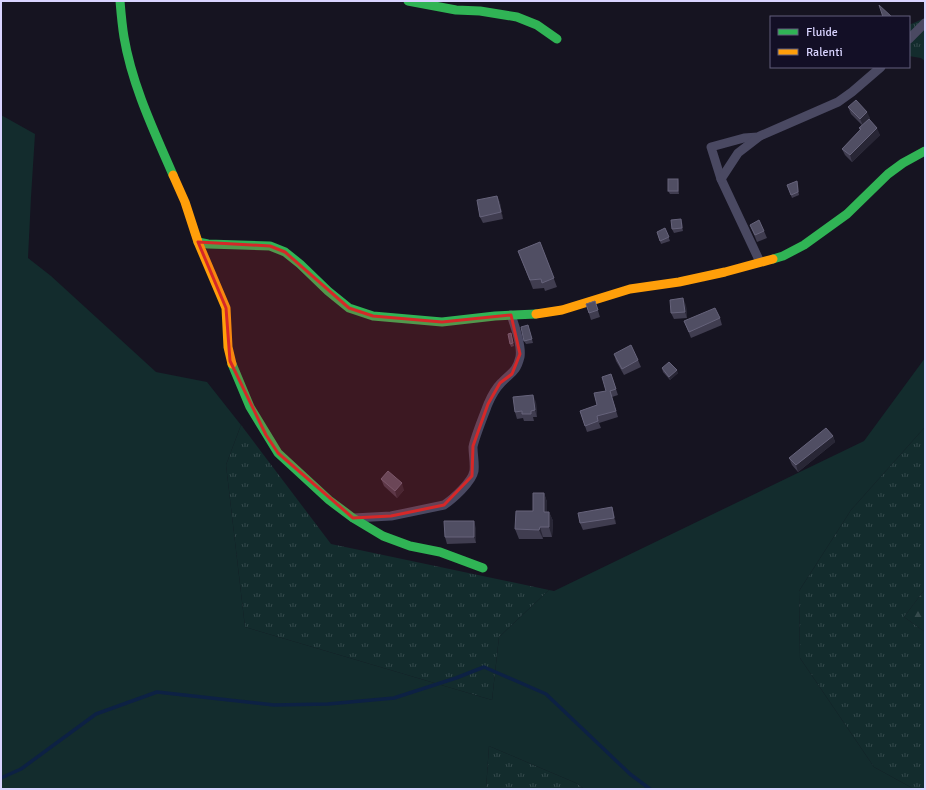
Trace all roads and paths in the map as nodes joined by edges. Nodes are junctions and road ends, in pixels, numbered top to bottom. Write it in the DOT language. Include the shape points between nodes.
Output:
graph roads {
  1 [pos="120,1"];
  2 [pos="408,1"];
  3 [pos="925,23"];
  4 [pos="910,38"];
  5 [pos="557,39"];
  6 [pos="880,68"];
  7 [pos="760,136"];
  8 [pos="925,151"];
  9 [pos="721,179"];
  10 [pos="198,242"];
  11 [pos="760,262"];
  12 [pos="511,315"];
  13 [pos="353,518"];
  14 [pos="483,568"];
  1 -- 10 [label="street" via="124,38 134,78 185,202"];
  2 -- 5 [label="street" via="516,17 537,25"];
  3 -- 4 [label="street"];
  6 -- 7 [label="street" via="838,102"];
  7 -- 9 [label="street" via="738,153"];
  7 -- 9 [label="street" via="711,147"];
  8 -- 11 [label="street" via="902,163 847,214 804,245 782,256"];
  9 -- 11 [label="street"];
  10 -- 12 [label="street" via="270,246 285,252 349,308 373,316 442,322"];
  10 -- 13 [label="street" via="226,308 230,361 250,407 278,454"];
  11 -- 12 [label="street" via="679,282 630,289 562,310"];
  12 -- 13 [label="street" via="520,354 518,366 500,384 488,404 473,446 474,470 468,482 444,505 391,516"];
  13 -- 14 [label="street" via="383,536 410,546 440,552"];
}
